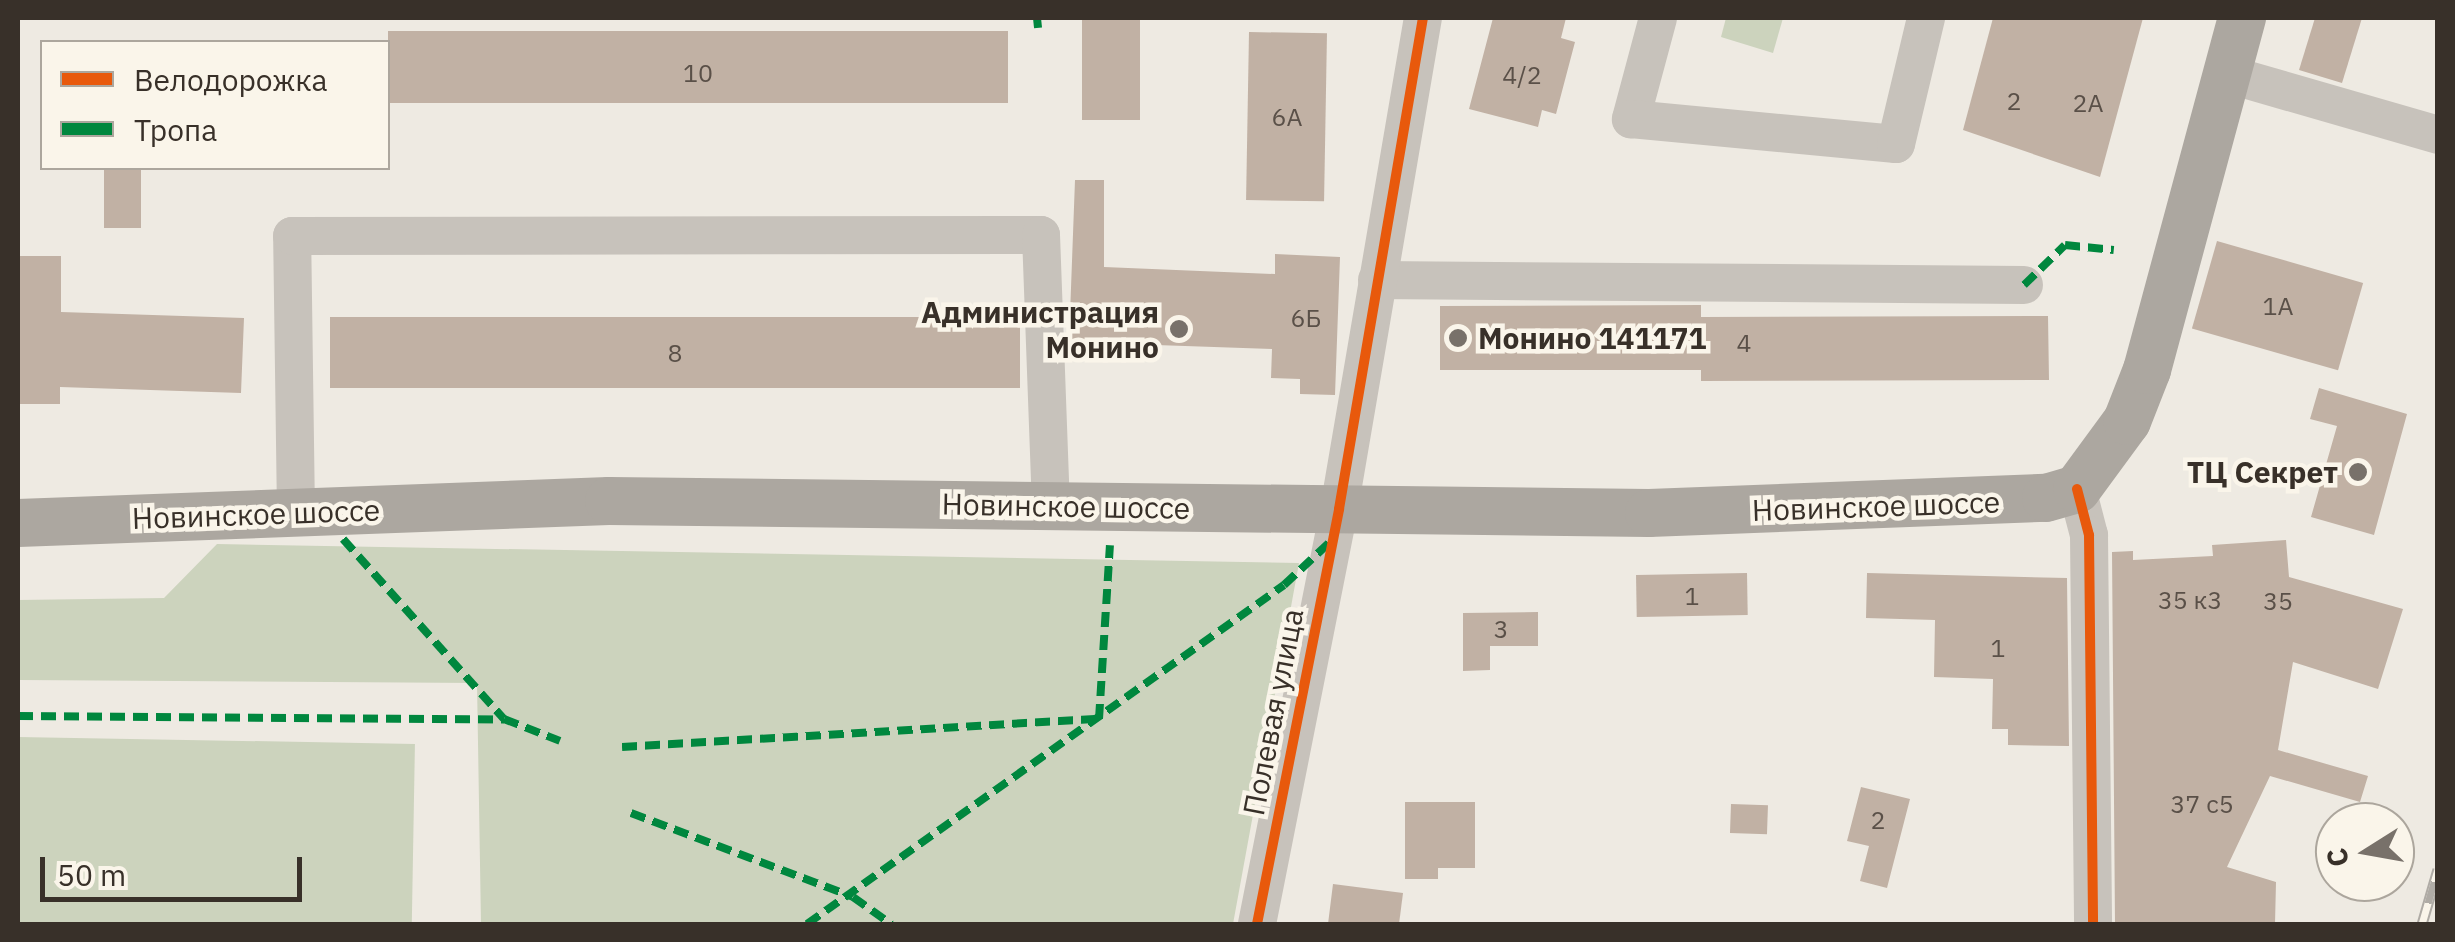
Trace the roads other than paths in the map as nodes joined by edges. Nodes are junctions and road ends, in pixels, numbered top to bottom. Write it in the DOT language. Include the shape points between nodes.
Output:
graph roads {
  1 [pos="1423,18"];
  2 [pos="1658,18"];
  3 [pos="1926,18"];
  4 [pos="2242,18"];
  5 [pos="2226,74"];
  6 [pos="2438,135"];
  7 [pos="1377,280"];
  8 [pos="2024,286"];
  9 [pos="2090,476"];
  10 [pos="1051,506"];
  11 [pos="1339,509"];
  12 [pos="296,513"];
  13 [pos="18,523"];
  14 [pos="1257,924"];
  15 [pos="2093,924"];
  1 -- 7 [label="street, Полевая улица"];
  2 -- 3 [label="street" via="1631,119 1896,144"];
  4 -- 5 [label="main road"];
  5 -- 6 [label="street"];
  5 -- 9 [label="main road" via="2148,370"];
  7 -- 8 [label="street"];
  7 -- 11 [label="street, Полевая улица"];
  9 -- 11 [label="main road, Новинское шоссе" via="1946,506 1650,513"];
  9 -- 15 [label="street"];
  10 -- 11 [label="main road, Новинское шоссе"];
  10 -- 12 [label="main road, Новинское шоссе" via="609,501"];
  10 -- 12 [label="street" via="1040,235 292,236"];
  11 -- 14 [label="street, Полевая улица"];
  12 -- 13 [label="main road, Новинское шоссе"];
}
